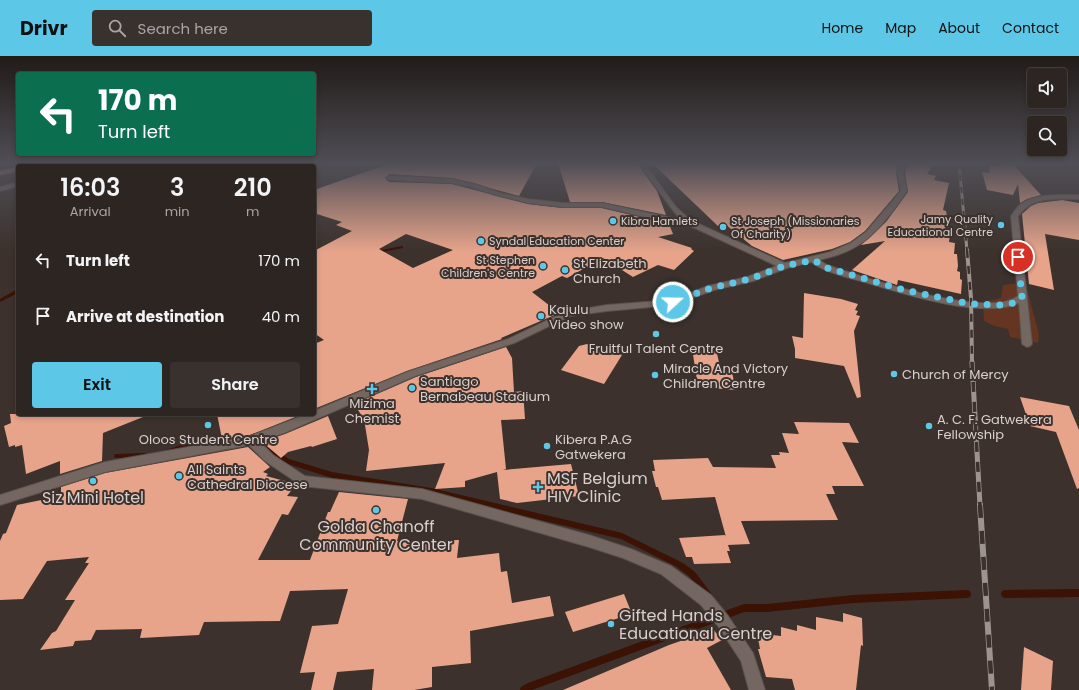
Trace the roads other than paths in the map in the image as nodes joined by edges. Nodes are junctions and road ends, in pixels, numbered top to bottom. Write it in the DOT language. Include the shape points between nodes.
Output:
graph roads {
  1 [pos="494,193"];
  2 [pos="663,193"];
  3 [pos="903,193"];
  4 [pos="1079,197"];
  5 [pos="687,222"];
  6 [pos="814,260"];
  7 [pos="784,266"];
  8 [pos="1022,297"];
  9 [pos="1027,344"];
  10 [pos="316,415"];
  11 [pos="314,416"];
  12 [pos="251,440"];
  13 [pos="0,500"];
  14 [pos="757,690"];
  1 -- 5 [label="street" via="528,201 563,205 602,205 676,222"];
  2 -- 5 [label="street"];
  3 -- 6 [label="street" via="878,225 854,246"];
  4 -- 8 [label="street" via="1041,199 1023,206 1014,216"];
  5 -- 7 [label="street"];
  6 -- 7 [label="street"];
  6 -- 8 [label="street" via="824,267 904,290 971,304 1000,305 1014,303"];
  7 -- 10 [label="street" via="673,302 568,314 511,341 411,374"];
  8 -- 9 [label="street"];
  11 -- 12 [label="street"];
  12 -- 13 [label="street" via="105,467"];
  12 -- 14 [label="street" via="269,458 302,481 422,494 589,541 666,570 706,600 724,621 748,658"];
}
